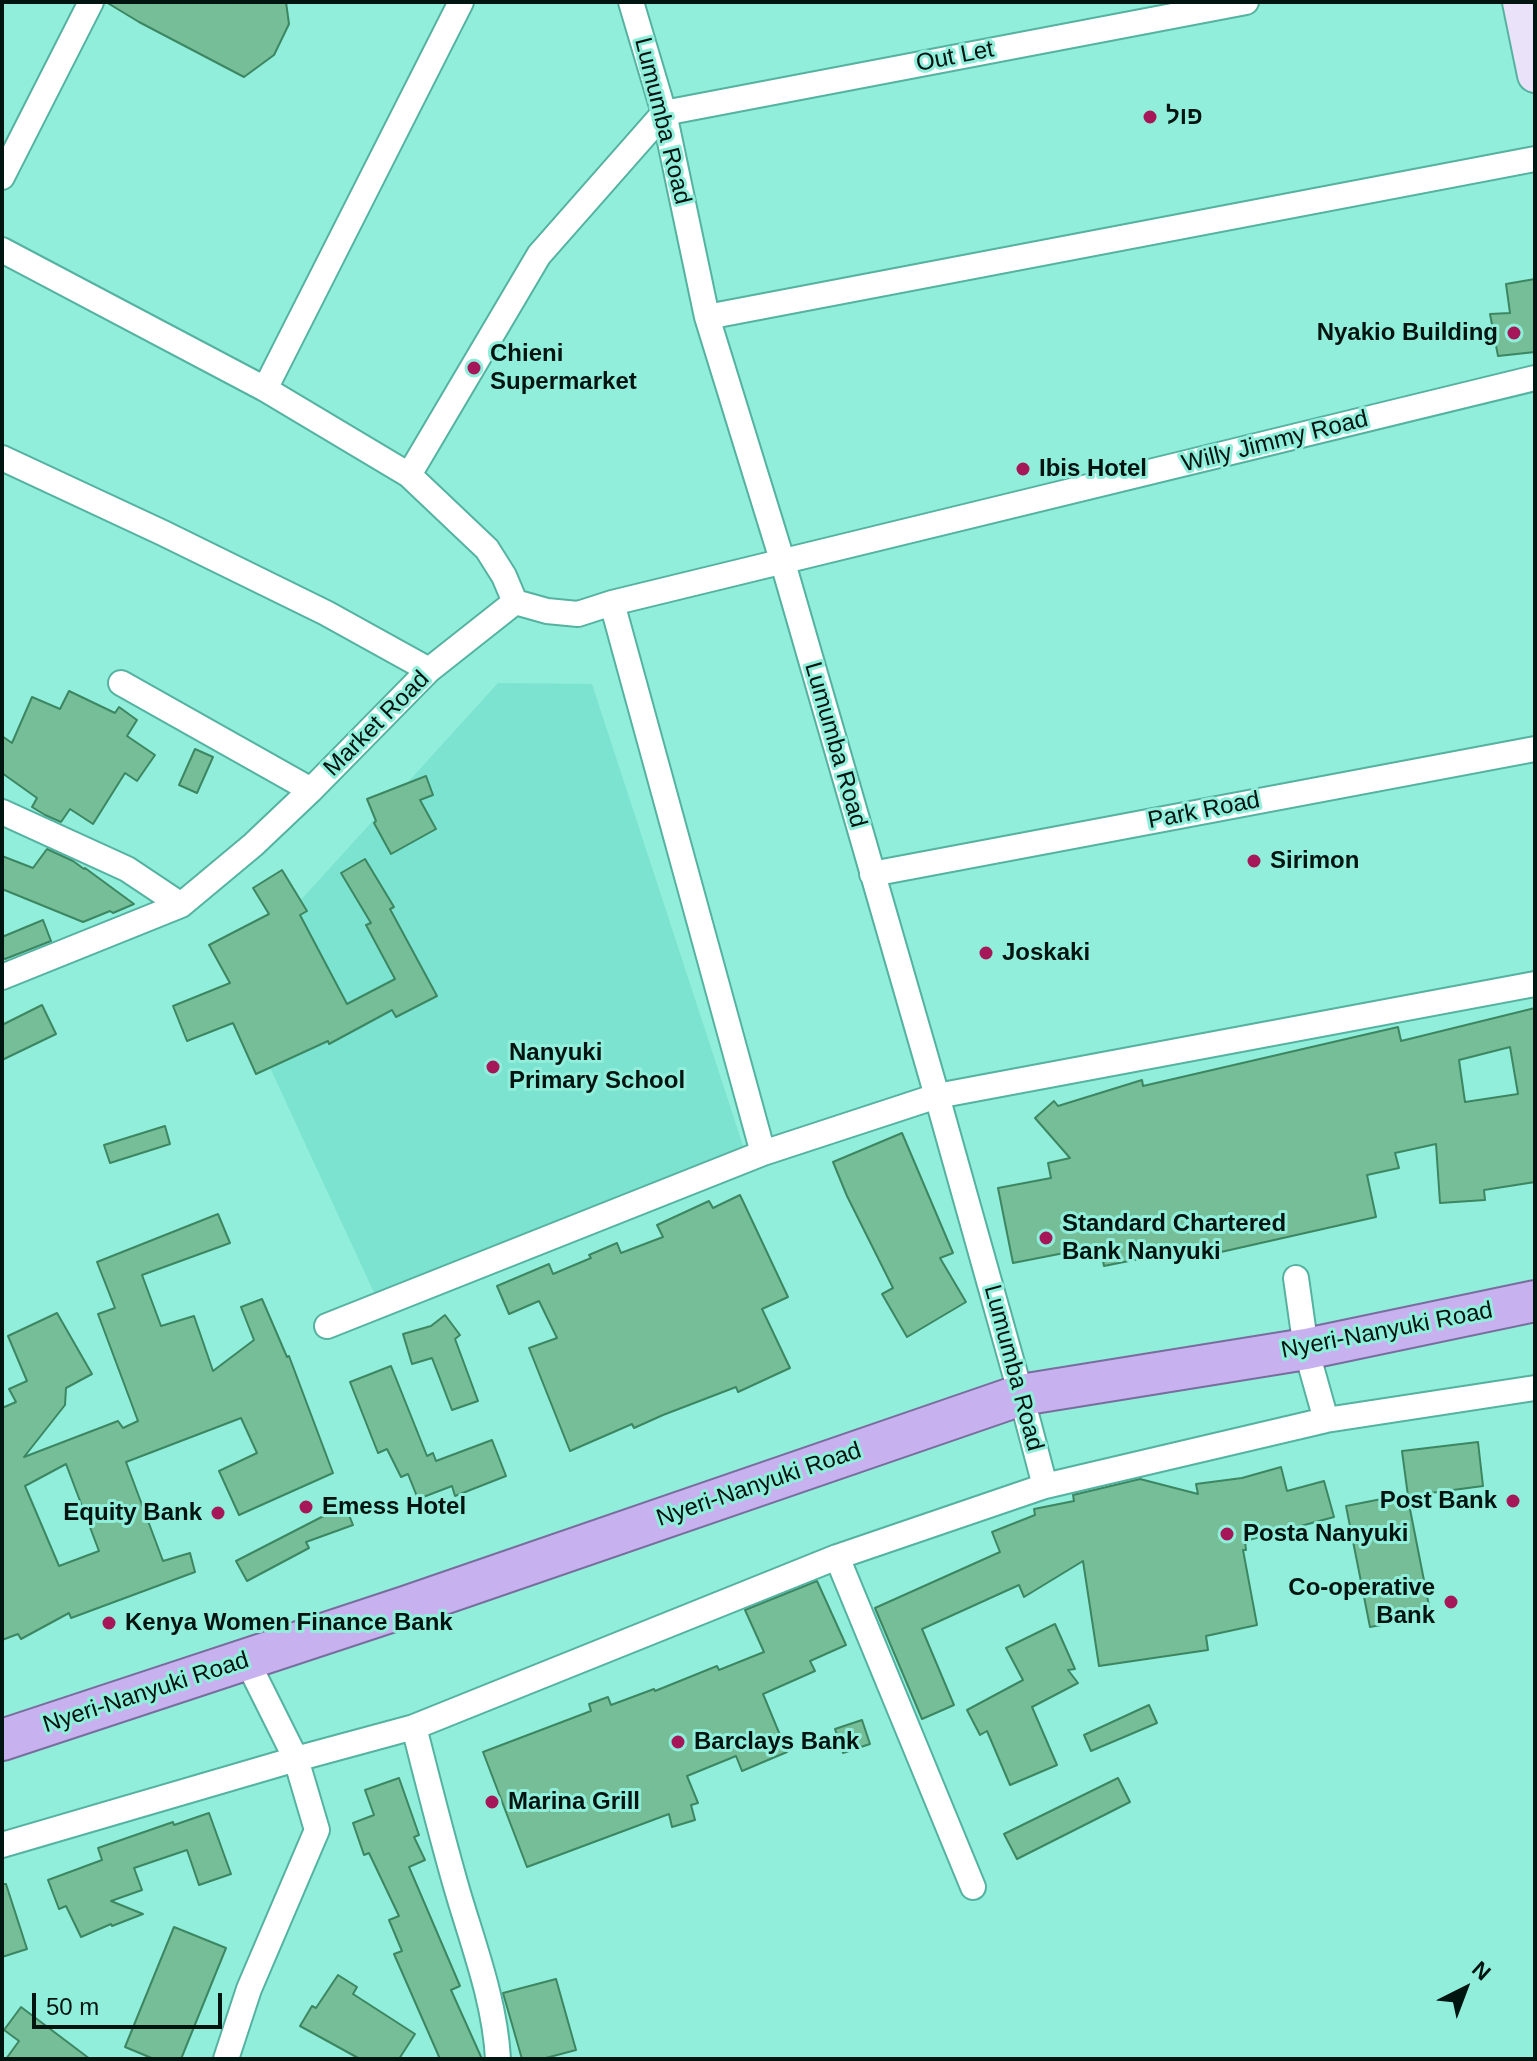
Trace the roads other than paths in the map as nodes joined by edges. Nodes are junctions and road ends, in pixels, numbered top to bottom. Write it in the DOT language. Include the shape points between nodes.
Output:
graph roads {
  1 [pos="91,2"];
  2 [pos="461,2"];
  3 [pos="631,2"];
  4 [pos="1246,2"];
  5 [pos="1520,2"];
  6 [pos="1535,75"];
  7 [pos="664,113"];
  8 [pos="1535,159"];
  9 [pos="2,177"];
  10 [pos="2,250"];
  11 [pos="707,317"];
  12 [pos="1535,378"];
  13 [pos="265,389"];
  14 [pos="2,458"];
  15 [pos="409,475"];
  16 [pos="783,563"];
  17 [pos="515,602"];
  18 [pos="612,603"];
  19 [pos="429,670"];
  20 [pos="121,683"];
  21 [pos="1535,749"];
  22 [pos="311,790"];
  23 [pos="2,812"];
  24 [pos="872,874"];
  25 [pos="181,905"];
  26 [pos="2,977"];
  27 [pos="1535,984"];
  28 [pos="937,1096"];
  29 [pos="763,1153"];
  30 [pos="1296,1278"];
  31 [pos="1535,1301"];
  32 [pos="327,1326"];
  33 [pos="1306,1349"];
  34 [pos="1535,1388"];
  35 [pos="1021,1395"];
  36 [pos="1326,1420"];
  37 [pos="1045,1486"];
  38 [pos="837,1557"];
  39 [pos="246,1659"];
  40 [pos="414,1727"];
  41 [pos="2,1740"];
  42 [pos="296,1759"];
  43 [pos="2,1845"];
  44 [pos="973,1887"];
  45 [pos="226,2059"];
  46 [pos="498,2059"];
  1 -- 9 [label="street"];
  2 -- 13 [label="street"];
  3 -- 7 [label="street, Lumumba Road"];
  4 -- 7 [label="street, Out Let"];
  5 -- 6 [label="main road"];
  7 -- 11 [label="street, Lumumba Road"];
  7 -- 15 [label="street" via="539,255"];
  8 -- 11 [label="street"];
  10 -- 13 [label="street"];
  11 -- 16 [label="street, Lumumba Road"];
  12 -- 16 [label="street, Willy Jimmy Road"];
  13 -- 15 [label="street"];
  14 -- 19 [label="street" via="326,613"];
  15 -- 17 [label="street" via="487,549"];
  16 -- 18 [label="street"];
  16 -- 24 [label="street, Lumumba Road"];
  17 -- 18 [label="street" via="578,614"];
  17 -- 19 [label="street, Market Road"];
  18 -- 29 [label="street"];
  19 -- 22 [label="street, Market Road"];
  20 -- 22 [label="street"];
  21 -- 24 [label="street, Park Road"];
  22 -- 25 [label="street, Market Road"];
  23 -- 25 [label="street" via="127,869"];
  24 -- 28 [label="street, Lumumba Road"];
  25 -- 26 [label="street, Market Road"];
  27 -- 28 [label="street"];
  28 -- 29 [label="street"];
  28 -- 35 [label="street, Lumumba Road"];
  29 -- 32 [label="street"];
  30 -- 33 [label="street"];
  31 -- 33 [label="highway, Nyeri-Nanyuki Road"];
  33 -- 35 [label="highway, Nyeri-Nanyuki Road"];
  33 -- 36 [label="street"];
  34 -- 36 [label="street"];
  35 -- 37 [label="street, Lumumba Road"];
  35 -- 39 [label="highway, Nyeri-Nanyuki Road"];
  36 -- 37 [label="street"];
  37 -- 38 [label="street"];
  38 -- 40 [label="street"];
  38 -- 44 [label="street"];
  39 -- 41 [label="highway, Nyeri-Nanyuki Road"];
  39 -- 42 [label="street"];
  40 -- 42 [label="street"];
  40 -- 46 [label="street" via="482,1967"];
  42 -- 43 [label="street"];
  42 -- 45 [label="street" via="317,1830 249,1989"];
}
